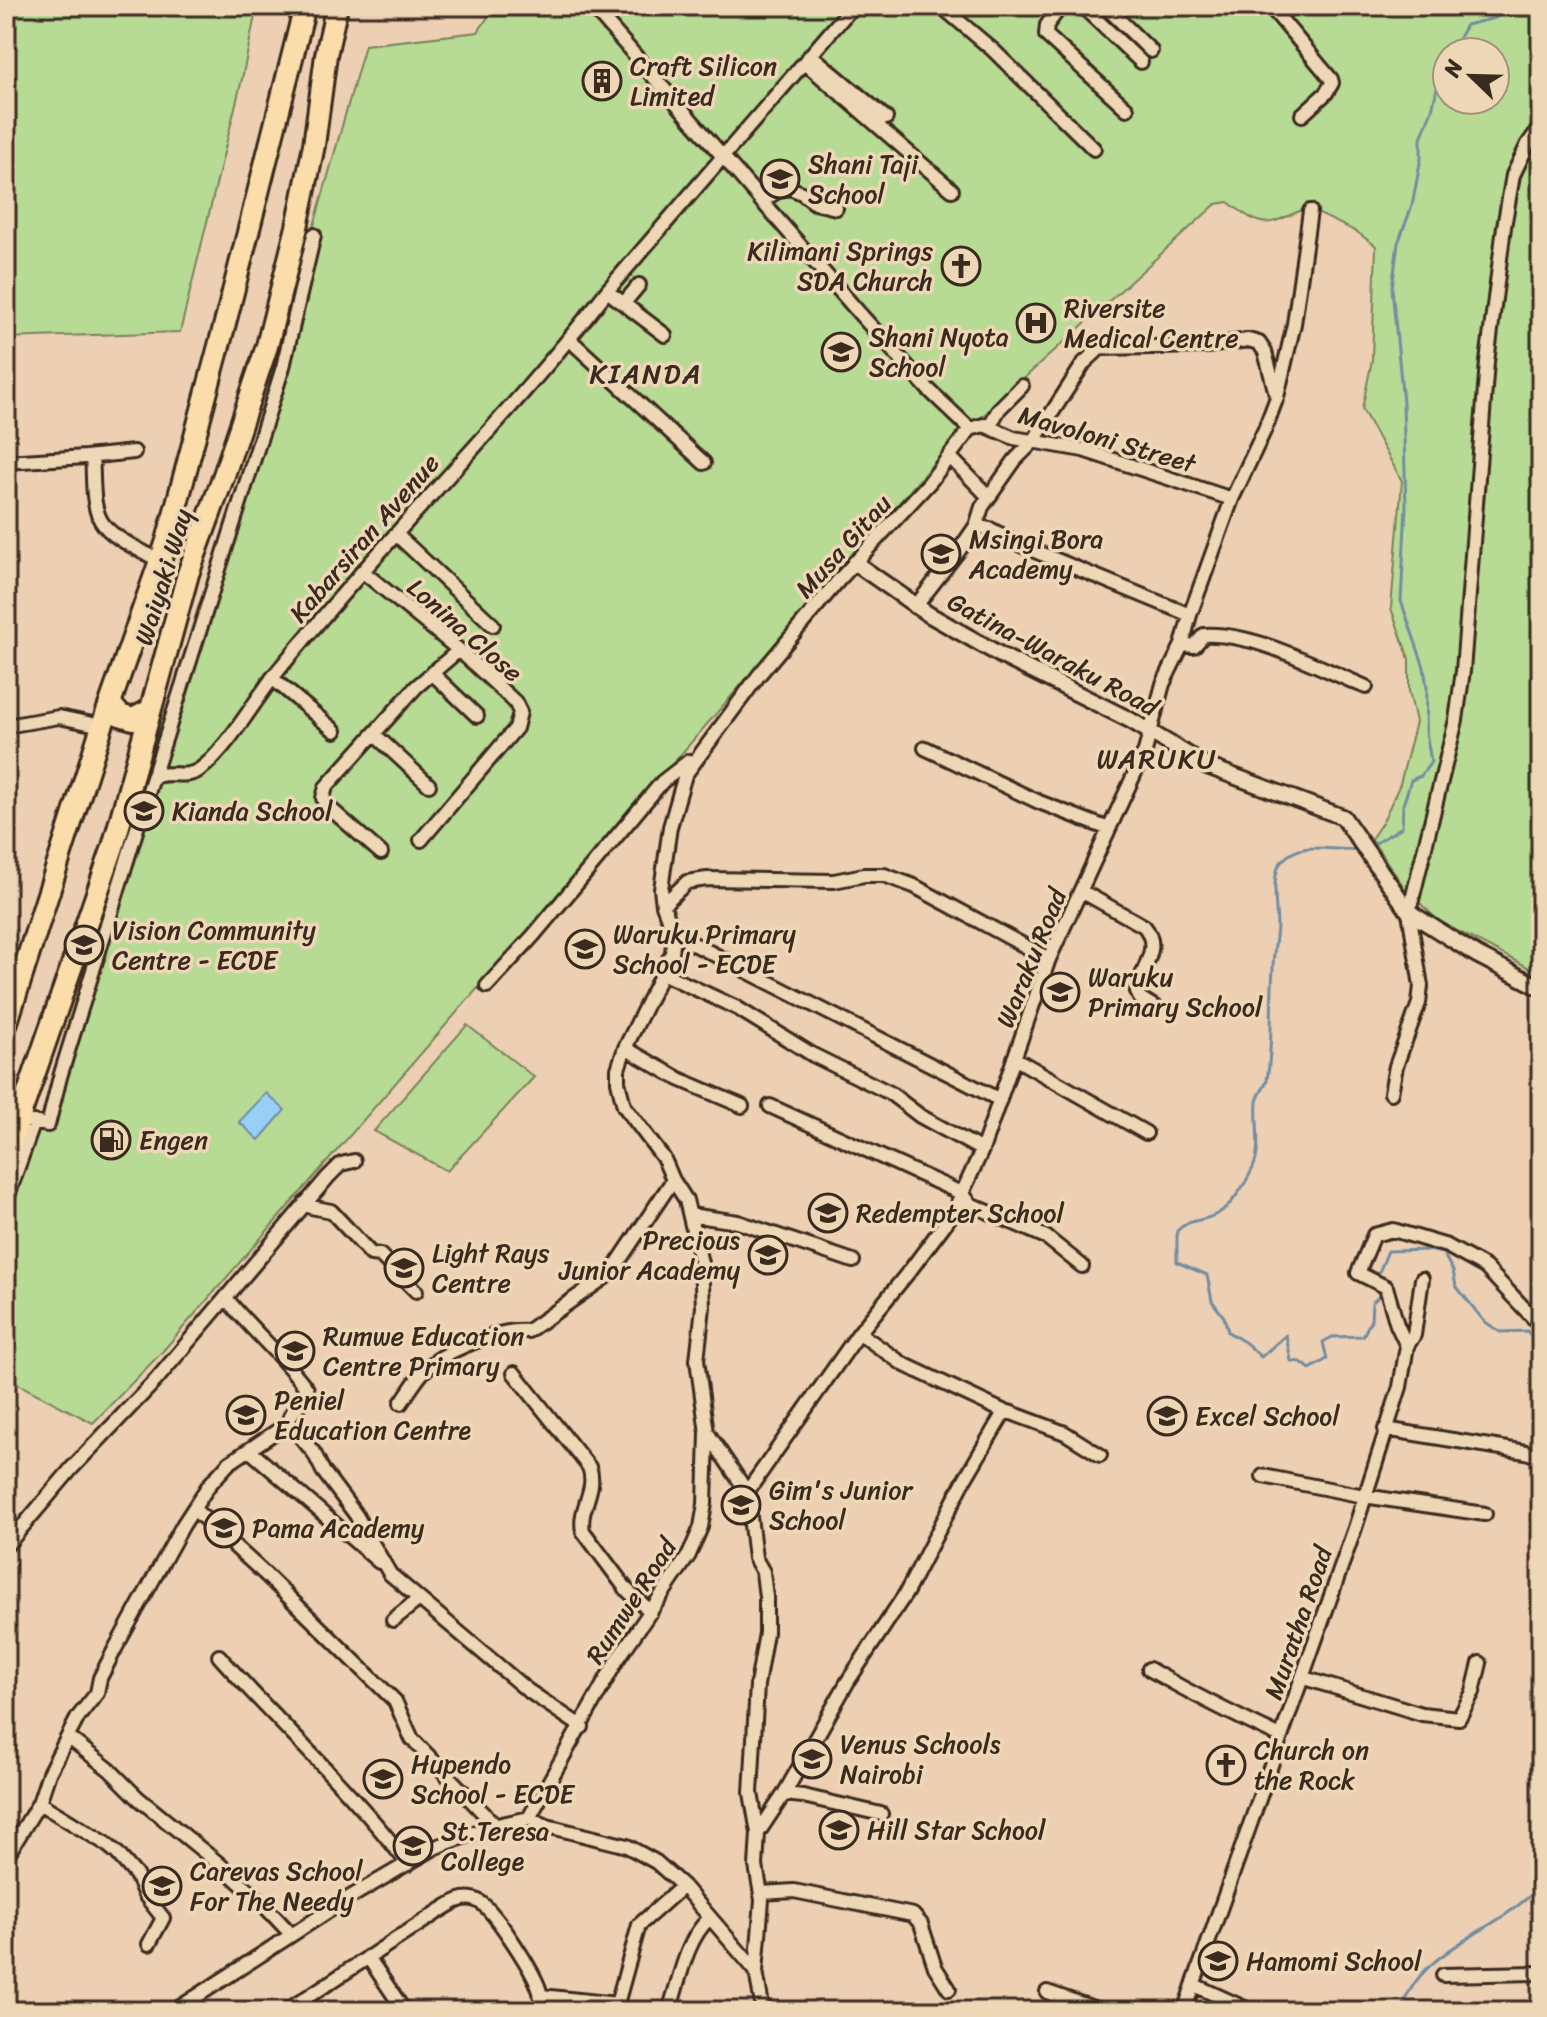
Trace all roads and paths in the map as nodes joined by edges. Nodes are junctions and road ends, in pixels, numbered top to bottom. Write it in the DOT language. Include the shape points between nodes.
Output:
graph roads {
  1 [pos="305,6"];
  2 [pos="337,6"];
  3 [pos="592,6"];
  4 [pos="853,6"];
  5 [pos="941,6"];
  6 [pos="1061,6"];
  7 [pos="1082,6"];
  8 [pos="1105,6"];
  9 [pos="1126,6"];
  10 [pos="1270,6"];
  11 [pos="1116,16"];
  12 [pos="1151,51"];
  13 [pos="809,60"];
  14 [pos="1141,62"];
  15 [pos="1127,109"];
  16 [pos="1302,115"];
  17 [pos="886,118"];
  18 [pos="1541,126"];
  19 [pos="1094,149"];
  20 [pos="722,157"];
  21 [pos="952,190"];
  22 [pos="761,201"];
  23 [pos="836,208"];
  24 [pos="1310,211"];
  25 [pos="314,235"];
  26 [pos="639,285"];
  27 [pos="607,291"];
  28 [pos="624,303"];
  29 [pos="665,335"];
  30 [pos="569,339"];
  31 [pos="1022,386"];
  32 [pos="1277,397"];
  33 [pos="989,427"];
  34 [pos="970,429"];
  35 [pos="1033,442"];
  36 [pos="134,452"];
  37 [pos="92,457"];
  38 [pos="950,457"];
  39 [pos="6,462"];
  40 [pos="704,463"];
  41 [pos="989,497"];
  42 [pos="1232,499"];
  43 [pos="976,526"];
  44 [pos="397,535"];
  45 [pos="161,557"];
  46 [pos="192,562"];
  47 [pos="855,563"];
  48 [pos="362,571"];
  49 [pos="915,607"];
  50 [pos="1190,615"];
  51 [pos="493,625"];
  52 [pos="1182,645"];
  53 [pos="459,650"];
  54 [pos="433,674"];
  55 [pos="272,678"];
  56 [pos="1366,687"];
  57 [pos="110,703"];
  58 [pos="150,710"];
  59 [pos="477,716"];
  60 [pos="6,726"];
  61 [pos="102,726"];
  62 [pos="335,731"];
  63 [pos="1149,733"];
  64 [pos="375,735"];
  65 [pos="925,748"];
  66 [pos="698,754"];
  67 [pos="143,775"];
  68 [pos="429,785"];
  69 [pos="1109,829"];
  70 [pos="421,840"];
  71 [pos="381,853"];
  72 [pos="1081,891"];
  73 [pos="663,905"];
  74 [pos="1409,912"];
  75 [pos="674,934"];
  76 [pos="1049,959"];
  77 [pos="662,973"];
  78 [pos="487,986"];
  79 [pos="1541,988"];
  80 [pos="1156,1008"];
  81 [pos="6,1025"];
  82 [pos="625,1048"];
  83 [pos="1014,1058"];
  84 [pos="1391,1093"];
  85 [pos="1000,1100"];
  86 [pos="742,1106"];
  87 [pos="770,1106"];
  88 [pos="27,1121"];
  89 [pos="1146,1133"];
  90 [pos="982,1150"];
  91 [pos="6,1156"];
  92 [pos="354,1161"];
  93 [pos="673,1180"];
  94 [pos="963,1194"];
  95 [pos="6,1201"];
  96 [pos="305,1203"];
  97 [pos="690,1215"];
  98 [pos="853,1261"];
  99 [pos="1082,1266"];
  100 [pos="1422,1279"];
  101 [pos="416,1291"];
  102 [pos="226,1298"];
  103 [pos="1541,1326"];
  104 [pos="859,1333"];
  105 [pos="1407,1346"];
  106 [pos="514,1373"];
  107 [pos="401,1403"];
  108 [pos="1005,1412"];
  109 [pos="289,1423"];
  110 [pos="1385,1429"];
  111 [pos="707,1433"];
  112 [pos="249,1450"];
  113 [pos="1100,1455"];
  114 [pos="1541,1457"];
  115 [pos="1263,1476"];
  116 [pos="747,1492"];
  117 [pos="1364,1496"];
  118 [pos="195,1510"];
  119 [pos="1485,1514"];
  120 [pos="6,1546"];
  121 [pos="385,1567"];
  122 [pos="419,1599"];
  123 [pos="651,1612"];
  124 [pos="393,1620"];
  125 [pos="219,1656"];
  126 [pos="1480,1663"];
  127 [pos="1149,1669"];
  128 [pos="1304,1678"];
  129 [pos="582,1727"];
  130 [pos="68,1737"];
  131 [pos="1281,1737"];
  132 [pos="784,1794"];
  133 [pos="39,1803"];
  134 [pos="881,1814"];
  135 [pos="529,1818"];
  136 [pos="496,1826"];
  137 [pos="6,1830"];
  138 [pos="23,1833"];
  139 [pos="758,1833"];
  140 [pos="6,1857"];
  141 [pos="408,1864"];
  142 [pos="683,1886"];
  143 [pos="761,1893"];
  144 [pos="709,1919"];
  145 [pos="291,1934"];
  146 [pos="149,1944"];
  147 [pos="368,1957"];
  148 [pos="756,1971"];
  149 [pos="1541,1973"];
  150 [pos="1443,1975"];
  151 [pos="1194,1985"];
  152 [pos="949,1989"];
  153 [pos="1047,1992"];
  154 [pos="541,1996"];
  155 [pos="401,2006"];
  156 [pos="181,2009"];
  157 [pos="765,2009"];
  158 [pos="286,2011"];
  159 [pos="539,2011"];
  160 [pos="669,2011"];
  161 [pos="1102,2011"];
  162 [pos="1184,2011"];
  163 [pos="1251,2011"];
  1 -- 45 [label="highway, Waiyaki Way"];
  2 -- 46 [label="highway, Waiyaki Way" via="314,145 271,331"];
  3 -- 20 [label="street"];
  4 -- 13 [label="street, Kabarsiran Avenue"];
  5 -- 19 [label="street"];
  6 -- 15 [label="street" via="1046,35"];
  7 -- 14 [label="street"];
  8 -- 11 [label="street"];
  9 -- 11 [label="street"];
  10 -- 16 [label="street" via="1331,79 1326,93"];
  11 -- 12 [label="street"];
  13 -- 17 [label="street"];
  13 -- 20 [label="street, Kabarsiran Avenue"];
  13 -- 21 [label="street"];
  18 -- 74 [label="street" via="1518,162 1510,191 1487,362 1463,671"];
  20 -- 22 [label="street"];
  20 -- 27 [label="street, Kabarsiran Avenue"];
  22 -- 23 [label="street" via="790,188"];
  22 -- 34 [label="street"];
  24 -- 32 [label="street, Waraku Road"];
  25 -- 67 [label="street" via="283,367"];
  26 -- 28 [label="street"];
  27 -- 28 [label="street"];
  27 -- 30 [label="street, Kabarsiran Avenue"];
  28 -- 29 [label="street"];
  30 -- 40 [label="street"];
  30 -- 44 [label="street, Kabarsiran Avenue"];
  31 -- 33 [label="street"];
  32 -- 35 [label="street" via="1259,343 1100,348 1084,363"];
  32 -- 42 [label="street, Waraku Road"];
  33 -- 34 [label="street, Mavoloni Street"];
  33 -- 35 [label="street, Mavoloni Street"];
  34 -- 38 [label="street, Musa Gitau"];
  35 -- 41 [label="street"];
  35 -- 42 [label="street, Mavoloni Street" via="1083,450"];
  36 -- 37 [label="street"];
  37 -- 39 [label="street"];
  37 -- 45 [label="street" via="100,520 124,540"];
  38 -- 41 [label="street"];
  38 -- 47 [label="street, Musa Gitau"];
  41 -- 43 [label="street"];
  42 -- 50 [label="street, Waraku Road"];
  43 -- 49 [label="street"];
  43 -- 50 [label="street"];
  44 -- 48 [label="street, Kabarsiran Avenue"];
  44 -- 51 [label="street"];
  45 -- 46 [label="highway" via="176,567"];
  45 -- 57 [label="highway, Waiyaki Way"];
  46 -- 58 [label="highway, Waiyaki Way"];
  47 -- 49 [label="street, Gatina-Waraku Road"];
  47 -- 66 [label="street, Musa Gitau"];
  48 -- 53 [label="street, Lonina Close"];
  48 -- 55 [label="street, Kabarsiran Avenue"];
  49 -- 63 [label="street, Gatina-Waraku Road"];
  50 -- 52 [label="street, Waraku Road"];
  52 -- 56 [label="street" via="1194,646 1204,635 1219,634 1257,643"];
  52 -- 63 [label="street, Waraku Road" via="1163,684"];
  53 -- 54 [label="street"];
  53 -- 70 [label="street, Lonina Close" via="515,702 519,721"];
  54 -- 59 [label="street"];
  54 -- 64 [label="street"];
  55 -- 62 [label="street"];
  55 -- 67 [label="street, Kabarsiran Avenue" via="202,768 185,775"];
  57 -- 58 [label="highway" via="120,715 133,719"];
  57 -- 61 [label="highway, Waiyaki Way"];
  58 -- 67 [label="highway, Waiyaki Way"];
  60 -- 61 [label="street" via="59,717"];
  61 -- 81 [label="highway, Waiyaki Way"];
  63 -- 69 [label="street, Waraku Road"];
  63 -- 74 [label="street, Gatina-Waraku Road" via="1207,766 1343,817"];
  64 -- 68 [label="street"];
  64 -- 71 [label="street" via="326,787 323,798"];
  65 -- 69 [label="street"];
  66 -- 73 [label="street, Musa Gitau" via="685,775 670,827"];
  66 -- 78 [label="street" via="662,782"];
  67 -- 88 [label="highway, Waiyaki Way" via="113,847"];
  69 -- 72 [label="street, Waraku Road"];
  72 -- 76 [label="street, Waraku Road"];
  72 -- 80 [label="street" via="1150,933 1152,949 1137,992"];
  73 -- 75 [label="street, Musa Gitau"];
  73 -- 76 [label="street" via="687,882 707,879 834,881 884,875"];
  74 -- 79 [label="street, Gatina-Waraku Road"];
  74 -- 84 [label="street" via="1421,986"];
  75 -- 77 [label="street"];
  75 -- 85 [label="street"];
  76 -- 83 [label="street, Waraku Road"];
  77 -- 82 [label="street"];
  77 -- 90 [label="street" via="737,1008"];
  82 -- 86 [label="street"];
  82 -- 93 [label="street" via="618,1069 624,1106 664,1159"];
  83 -- 85 [label="street, Waraku Road"];
  83 -- 89 [label="street"];
  85 -- 90 [label="street, Waraku Road"];
  87 -- 94 [label="street"];
  88 -- 91 [label="highway, Waiyaki Way"];
  88 -- 95 [label="street"];
  90 -- 94 [label="street, Waraku Road"];
  92 -- 96 [label="street" via="341,1164"];
  93 -- 97 [label="street, Rumwe Road"];
  93 -- 107 [label="street" via="611,1273 528,1331 493,1335 437,1361 424,1370"];
  94 -- 99 [label="street" via="970,1204 1046,1237"];
  94 -- 104 [label="street, Waraku Road"];
  96 -- 101 [label="street" via="331,1211"];
  96 -- 102 [label="street"];
  97 -- 98 [label="street" via="738,1222"];
  97 -- 111 [label="street, Rumwe Road" via="703,1288 697,1360"];
  100 -- 105 [label="street, Muratha Road" via="1414,1335"];
  102 -- 109 [label="street" via="307,1389"];
  102 -- 120 [label="street"];
  103 -- 105 [label="street" via="1485,1267 1447,1246 1393,1230 1374,1235 1358,1273 1386,1287"];
  104 -- 108 [label="street" via="903,1364"];
  104 -- 116 [label="street, Waraku Road"];
  105 -- 110 [label="street, Muratha Road"];
  106 -- 123 [label="street" via="589,1467 593,1483 581,1520 583,1531 627,1590"];
  108 -- 113 [label="street" via="1065,1433"];
  108 -- 132 [label="street" via="906,1593"];
  109 -- 112 [label="street"];
  109 -- 121 [label="street" via="356,1515"];
  110 -- 114 [label="street"];
  110 -- 117 [label="street, Muratha Road"];
  111 -- 116 [label="street"];
  111 -- 123 [label="street, Rumwe Road" via="701,1527"];
  112 -- 118 [label="street" via="209,1485"];
  112 -- 121 [label="street"];
  115 -- 117 [label="street"];
  116 -- 139 [label="street" via="766,1597 752,1745 751,1793"];
  117 -- 119 [label="street"];
  117 -- 128 [label="street, Muratha Road"];
  118 -- 130 [label="street"];
  118 -- 136 [label="street" via="395,1701 412,1739"];
  121 -- 122 [label="street"];
  122 -- 124 [label="street"];
  122 -- 129 [label="street" via="527,1690"];
  123 -- 129 [label="street, Rumwe Road" via="617,1660"];
  125 -- 141 [label="street" via="372,1817"];
  126 -- 128 [label="street" via="1459,1718 1422,1714"];
  127 -- 131 [label="street"];
  128 -- 131 [label="street, Muratha Road"];
  129 -- 135 [label="street, Rumwe Road"];
  130 -- 133 [label="street"];
  130 -- 145 [label="street" via="237,1880"];
  131 -- 151 [label="street, Muratha Road"];
  132 -- 134 [label="street"];
  132 -- 139 [label="street"];
  133 -- 138 [label="street"];
  133 -- 146 [label="street" via="105,1843 127,1863 163,1918"];
  135 -- 136 [label="street"];
  135 -- 142 [label="street" via="627,1846"];
  136 -- 141 [label="street" via="436,1847"];
  137 -- 138 [label="street"];
  138 -- 140 [label="street"];
  139 -- 143 [label="street"];
  141 -- 145 [label="street"];
  142 -- 144 [label="street"];
  142 -- 154 [label="street" via="639,1925 617,2004"];
  143 -- 148 [label="street"];
  143 -- 152 [label="street" via="794,1891 913,1915"];
  144 -- 148 [label="street"];
  144 -- 160 [label="street" via="695,1938"];
  145 -- 156 [label="street"];
  147 -- 154 [label="street" via="455,1902 477,1900 517,1949"];
  147 -- 155 [label="street"];
  147 -- 158 [label="street"];
  148 -- 157 [label="street"];
  149 -- 150 [label="street"];
  151 -- 162 [label="street, Muratha Road"];
  151 -- 163 [label="street"];
  153 -- 161 [label="street"];
  154 -- 159 [label="street"];
}
